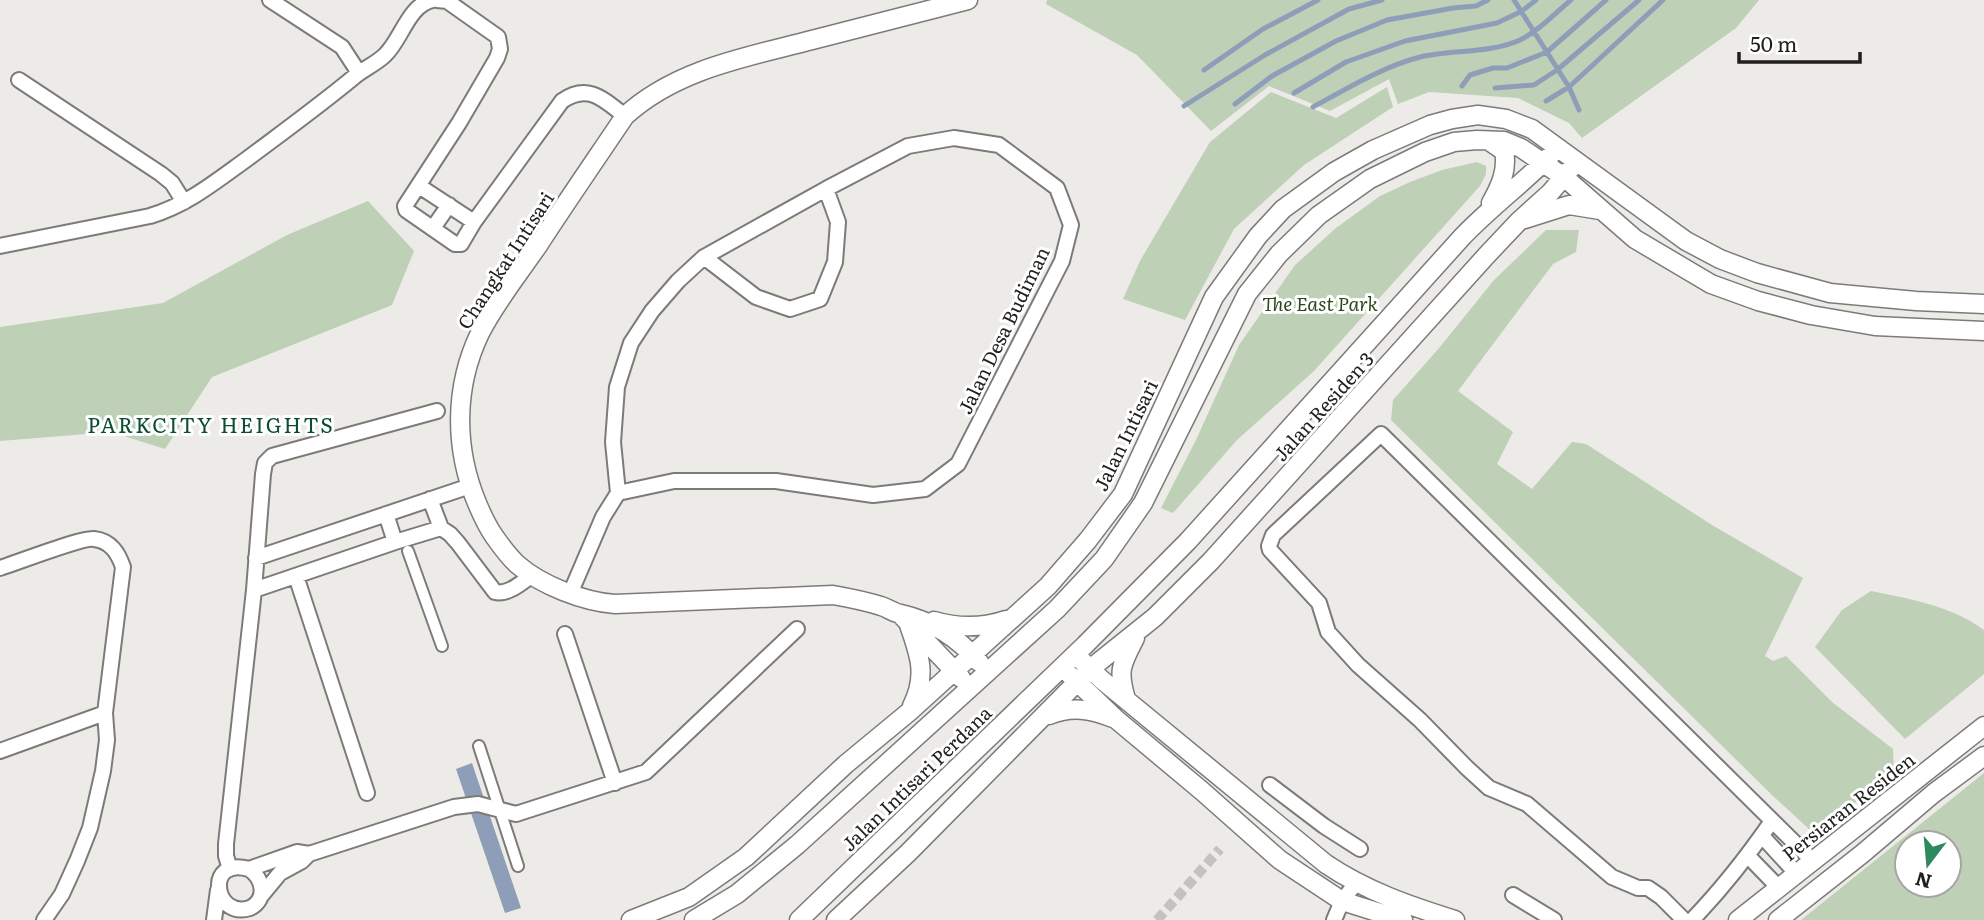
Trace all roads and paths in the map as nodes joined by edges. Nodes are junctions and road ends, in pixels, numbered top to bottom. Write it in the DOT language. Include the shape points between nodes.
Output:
graph roads {
  1 [pos="270,0"];
  2 [pos="435,0"];
  3 [pos="968,0"];
  4 [pos="359,73"];
  5 [pos="19,80"];
  6 [pos="625,116"];
  7 [pos="1489,141"];
  8 [pos="1559,147"];
  9 [pos="1577,160"];
  10 [pos="1543,163"];
  11 [pos="1564,177"];
  12 [pos="419,186"];
  13 [pos="825,189"];
  14 [pos="184,202"];
  15 [pos="449,205"];
  16 [pos="1488,210"];
  17 [pos="1600,210"];
  18 [pos="1519,221"];
  19 [pos="474,222"];
  20 [pos="433,228"];
  21 [pos="0,246"];
  22 [pos="704,257"];
  23 [pos="1984,304"];
  24 [pos="1984,331"];
  25 [pos="437,411"];
  26 [pos="470,485"];
  27 [pos="618,493"];
  28 [pos="430,499"];
  29 [pos="386,514"];
  30 [pos="441,528"];
  31 [pos="395,542"];
  32 [pos="408,551"];
  33 [pos="256,558"];
  34 [pos="0,568"];
  35 [pos="296,576"];
  36 [pos="531,576"];
  37 [pos="254,590"];
  38 [pos="570,594"];
  39 [pos="906,617"];
  40 [pos="1012,618"];
  41 [pos="797,629"];
  42 [pos="1138,631"];
  43 [pos="565,634"];
  44 [pos="442,646"];
  45 [pos="972,654"];
  46 [pos="1068,660"];
  47 [pos="954,671"];
  48 [pos="989,672"];
  49 [pos="1084,676"];
  50 [pos="971,689"];
  51 [pos="1126,699"];
  52 [pos="909,712"];
  53 [pos="105,713"];
  54 [pos="1045,716"];
  55 [pos="1117,720"];
  56 [pos="1984,726"];
  57 [pos="478,746"];
  58 [pos="0,751"];
  59 [pos="1984,756"];
  60 [pos="615,783"];
  61 [pos="1270,785"];
  62 [pos="367,793"];
  63 [pos="500,809"];
  64 [pos="1772,821"];
  65 [pos="1762,836"];
  66 [pos="1360,849"];
  67 [pos="309,854"];
  68 [pos="1748,856"];
  69 [pos="1812,861"];
  70 [pos="518,866"];
  71 [pos="230,869"];
  72 [pos="249,869"];
  73 [pos="1797,873"];
  74 [pos="1356,883"];
  75 [pos="1779,888"];
  76 [pos="218,889"];
  77 [pos="1513,895"];
  78 [pos="1342,901"];
  79 [pos="257,902"];
  80 [pos="1391,918"];
  81 [pos="44,920"];
  82 [pos="214,920"];
  83 [pos="244,920"];
  84 [pos="631,920"];
  85 [pos="695,920"];
  86 [pos="799,920"];
  87 [pos="836,920"];
  88 [pos="1334,920"];
  89 [pos="1455,920"];
  90 [pos="1554,920"];
  91 [pos="1684,920"];
  92 [pos="1692,920"];
  93 [pos="1738,920"];
  94 [pos="1778,920"];
  1 -- 4 [label="street" via="342,47"];
  2 -- 4 [label="street" via="424,2 384,56"];
  2 -- 12 [label="street" via="447,1 498,37 500,49"];
  3 -- 6 [label="street, Changkat Intisari" via="681,78"];
  4 -- 14 [label="street"];
  5 -- 14 [label="street" via="161,174"];
  6 -- 19 [label="street" via="584,92 562,101"];
  6 -- 26 [label="street, Changkat Intisari" via="481,330 461,398 459,422"];
  7 -- 10 [label="street" via="1512,144"];
  7 -- 16 [label="street" via="1504,151 1505,169"];
  7 -- 48 [label="street" via="1454,142 1370,179 1320,215 1279,254 1237,312 1129,525 1057,609"];
  8 -- 9 [label="street, Jalan Intisari"];
  8 -- 10 [label="street, Jalan Residen 3"];
  8 -- 40 [label="street, Jalan Intisari" via="1506,119 1452,119 1373,150 1283,209 1214,297 1123,494 1048,586"];
  9 -- 11 [label="street, Jalan Residen 3"];
  9 -- 23 [label="street, Jalan Intisari" via="1686,241 1757,273 1830,293"];
  10 -- 11 [label="street"];
  10 -- 16 [label="street, Jalan Residen 3"];
  11 -- 17 [label="street"];
  11 -- 18 [label="street, Jalan Residen 3"];
  12 -- 15 [label="street"];
  12 -- 20 [label="street" via="405,210"];
  13 -- 22 [label="street, Jalan Desa Budiman"];
  13 -- 22 [label="street" via="838,222 835,262 820,299 790,309 756,297"];
  13 -- 27 [label="street, Jalan Desa Budiman" via="908,146 954,138 999,145 1057,188 1071,225 1062,261 958,464 925,489 873,495 776,481 674,481"];
  14 -- 21 [label="street" via="150,216"];
  15 -- 19 [label="street"];
  15 -- 20 [label="street"];
  16 -- 46 [label="street, Jalan Residen 3" via="1188,541"];
  17 -- 18 [label="street" via="1569,205"];
  17 -- 24 [label="street" via="1679,266 1758,301 1875,326"];
  18 -- 42 [label="street, Jalan Residen 3" via="1211,561"];
  19 -- 20 [label="street" via="461,244"];
  22 -- 27 [label="street, Jalan Desa Budiman" via="652,311 631,343 617,387 613,442"];
  25 -- 33 [label="street" via="272,456 263,474"];
  26 -- 28 [label="street"];
  26 -- 36 [label="street, Changkat Intisari" via="488,527"];
  27 -- 38 [label="street"];
  28 -- 29 [label="street"];
  28 -- 30 [label="street"];
  29 -- 31 [label="street"];
  29 -- 33 [label="street"];
  30 -- 31 [label="street"];
  30 -- 36 [label="street" via="495,592 502,594"];
  31 -- 35 [label="street"];
  32 -- 44 [label="street"];
  33 -- 37 [label="street"];
  34 -- 53 [label="street" via="91,538 118,553 123,567"];
  35 -- 37 [label="street"];
  35 -- 62 [label="street"];
  36 -- 38 [label="street, Changkat Intisari"];
  37 -- 71 [label="street" via="226,844"];
  38 -- 39 [label="street, Changkat Intisari" via="615,604 833,596 857,598"];
  39 -- 40 [label="street" via="963,626 989,626"];
  39 -- 45 [label="street, Changkat Intisari" via="939,628"];
  39 -- 47 [label="street, Changkat Intisari"];
  39 -- 52 [label="street" via="922,678"];
  40 -- 45 [label="street, Jalan Intisari"];
  41 -- 60 [label="street" via="646,772"];
  42 -- 49 [label="street, Jalan Residen 3"];
  42 -- 51 [label="street" via="1121,670"];
  43 -- 60 [label="street"];
  45 -- 47 [label="street, Jalan Intisari"];
  45 -- 48 [label="street, Changkat Intisari"];
  46 -- 49 [label="street"];
  46 -- 86 [label="street, Jalan Intisari Perdana"];
  47 -- 50 [label="street, Changkat Intisari"];
  47 -- 52 [label="street, Jalan Intisari"];
  48 -- 50 [label="street"];
  49 -- 51 [label="street"];
  49 -- 54 [label="street"];
  49 -- 55 [label="street"];
  50 -- 85 [label="street" via="797,845 737,894"];
  51 -- 74 [label="street" via="1326,864"];
  52 -- 84 [label="street, Jalan Intisari" via="746,858 689,897"];
  53 -- 58 [label="street"];
  53 -- 81 [label="street" via="103,771 90,828 62,894"];
  54 -- 55 [label="street" via="1076,708"];
  54 -- 87 [label="street"];
  55 -- 78 [label="street" via="1280,860"];
  56 -- 69 [label="street, Persiaran Residen"];
  57 -- 63 [label="street"];
  59 -- 94 [label="street"];
  60 -- 63 [label="street" via="516,814"];
  61 -- 66 [label="street"];
  63 -- 67 [label="street" via="478,804 454,807"];
  63 -- 70 [label="street"];
  64 -- 65 [label="street"];
  64 -- 69 [label="street"];
  64 -- 91 [label="street" via="1381,433 1273,535 1270,550 1319,603 1328,632 1467,768 1489,788 1527,804 1612,877 1648,888"];
  65 -- 68 [label="street"];
  65 -- 73 [label="street"];
  67 -- 72 [label="street" via="297,852"];
  67 -- 79 [label="street" via="280,873"];
  68 -- 75 [label="street"];
  68 -- 92 [label="street"];
  69 -- 73 [label="street, Persiaran Residen"];
  71 -- 72 [label="street"];
  71 -- 76 [label="street" via="221,877"];
  72 -- 79 [label="street" via="261,883"];
  73 -- 75 [label="street, Persiaran Residen"];
  74 -- 78 [label="street"];
  74 -- 89 [label="street"];
  75 -- 93 [label="street, Persiaran Residen"];
  76 -- 79 [label="street" via="222,902 233,909 246,910"];
  76 -- 82 [label="street"];
  77 -- 90 [label="street"];
  78 -- 80 [label="street"];
  78 -- 88 [label="street"];
  79 -- 83 [label="street"];
}
